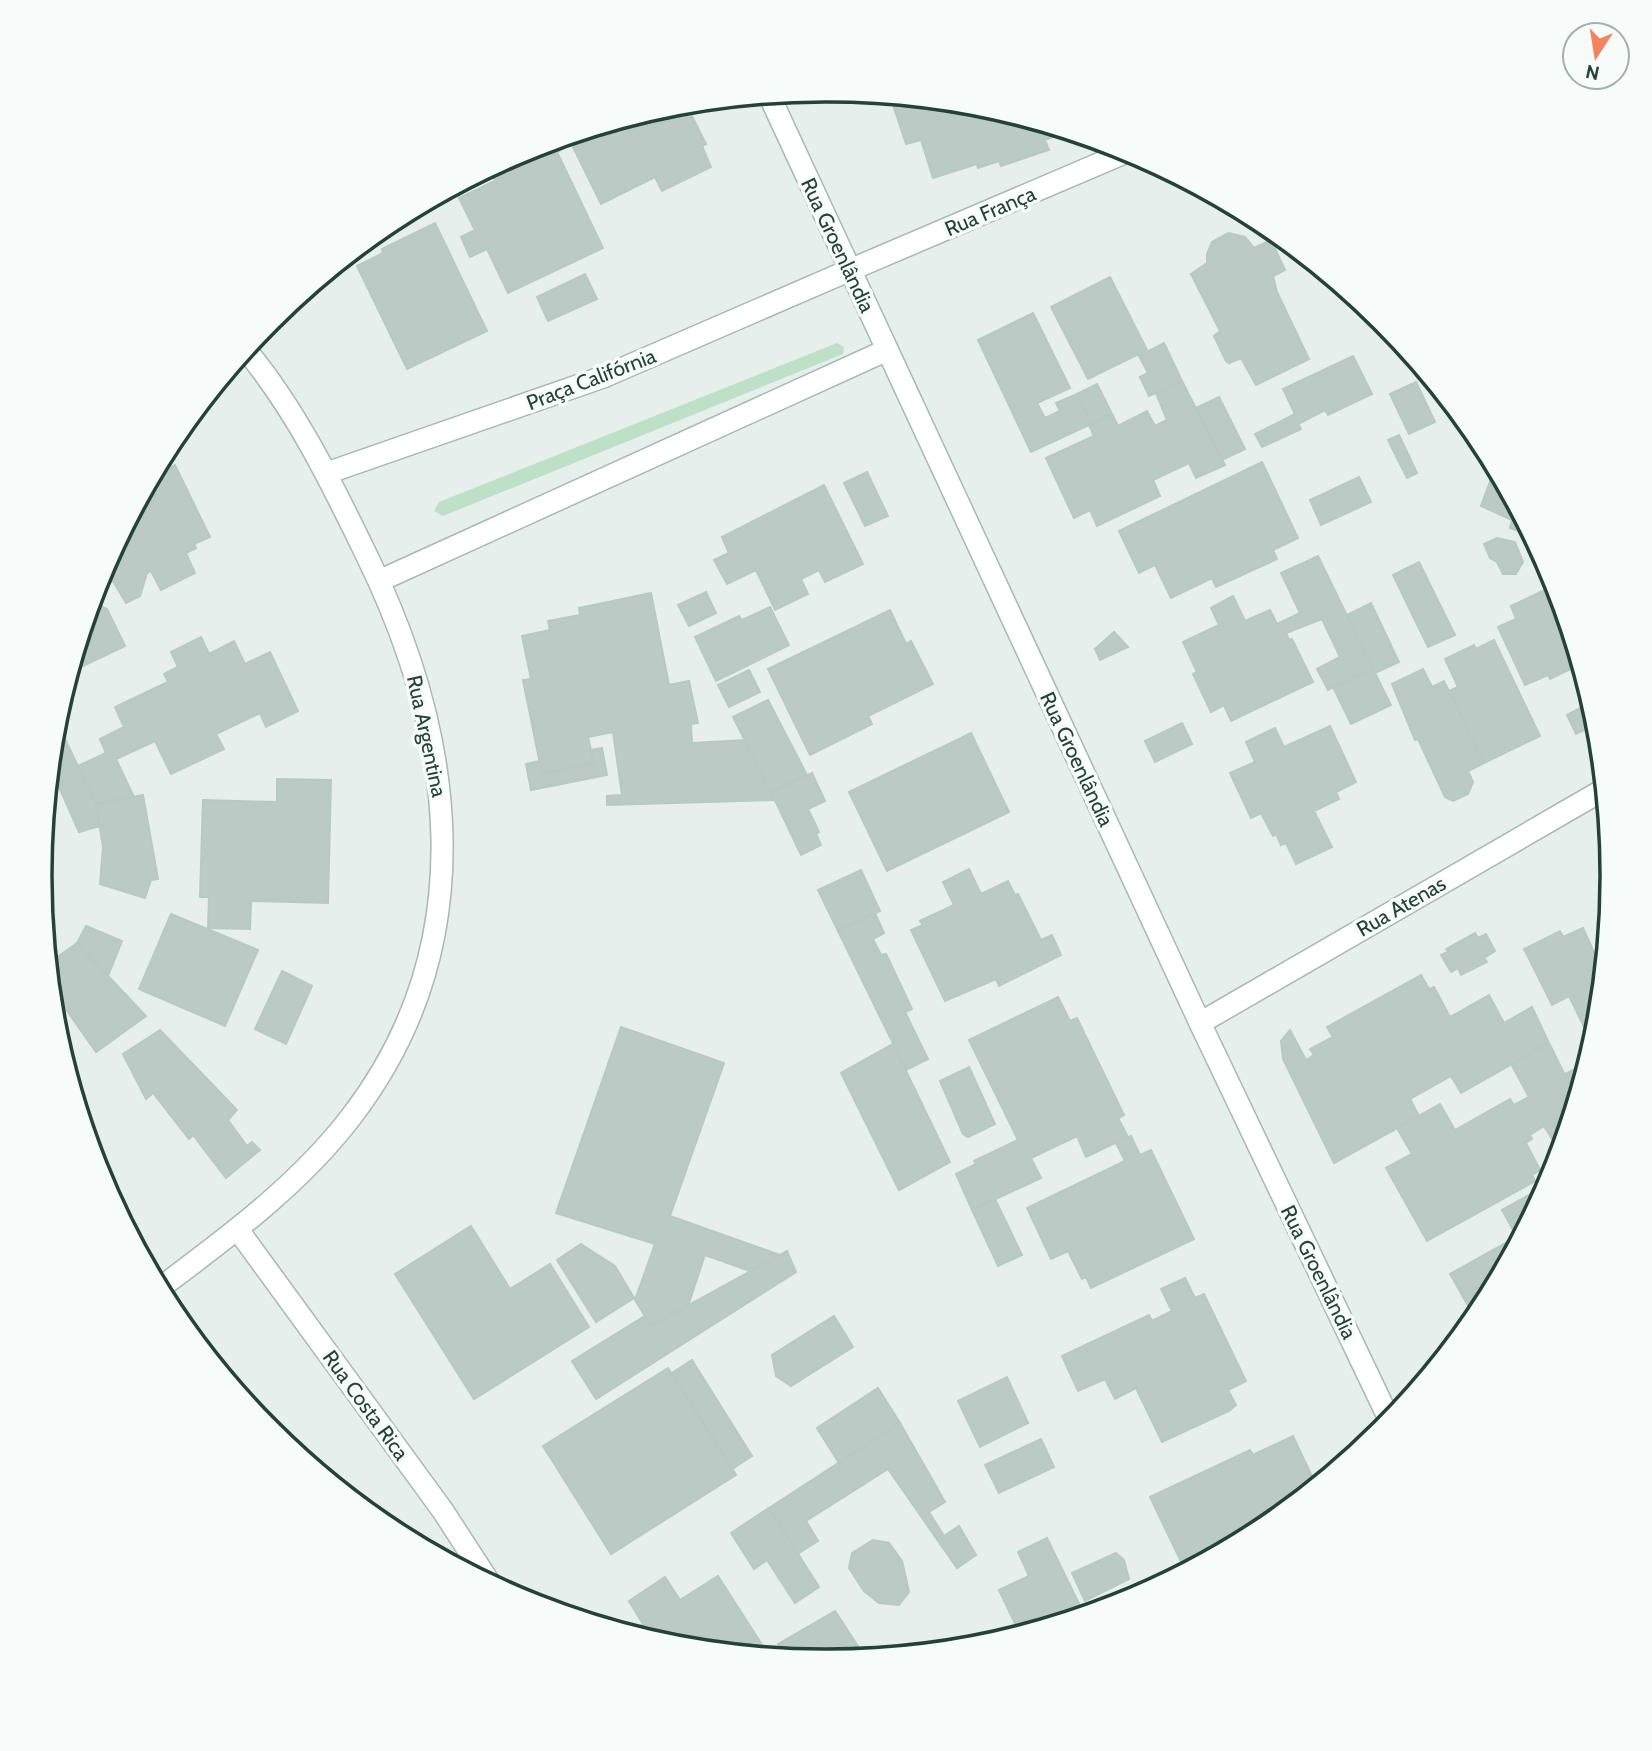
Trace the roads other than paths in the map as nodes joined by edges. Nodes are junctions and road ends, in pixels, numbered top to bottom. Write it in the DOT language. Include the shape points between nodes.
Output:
graph roads {
  1 [pos="773,104"];
  2 [pos="1113,158"];
  3 [pos="850,270"];
  4 [pos="887,350"];
  5 [pos="252,357"];
  6 [pos="327,473"];
  7 [pos="380,581"];
  8 [pos="1595,794"];
  9 [pos="1200,1023"];
  10 [pos="239,1230"];
  11 [pos="168,1282"];
  12 [pos="1385,1410"];
  13 [pos="479,1566"];
  1 -- 3 [label="street, Rua Groenlândia"];
  2 -- 3 [label="street, Rua França"];
  3 -- 4 [label="street, Rua Groenlândia"];
  3 -- 6 [label="street, Praça Califórnia" via="603,377"];
  4 -- 7 [label="street"];
  4 -- 9 [label="street, Rua Groenlândia"];
  5 -- 6 [label="street, Rua Argentina"];
  6 -- 7 [label="street, Rua Argentina"];
  7 -- 10 [label="street, Rua Argentina" via="420,687 442,803 443,864 429,958 409,1017 382,1073 352,1116 319,1155"];
  8 -- 9 [label="street, Rua Atenas"];
  9 -- 12 [label="street, Rua Groenlândia"];
  10 -- 11 [label="street, Rua Argentina"];
  10 -- 13 [label="street, Rua Costa Rica"];
}
